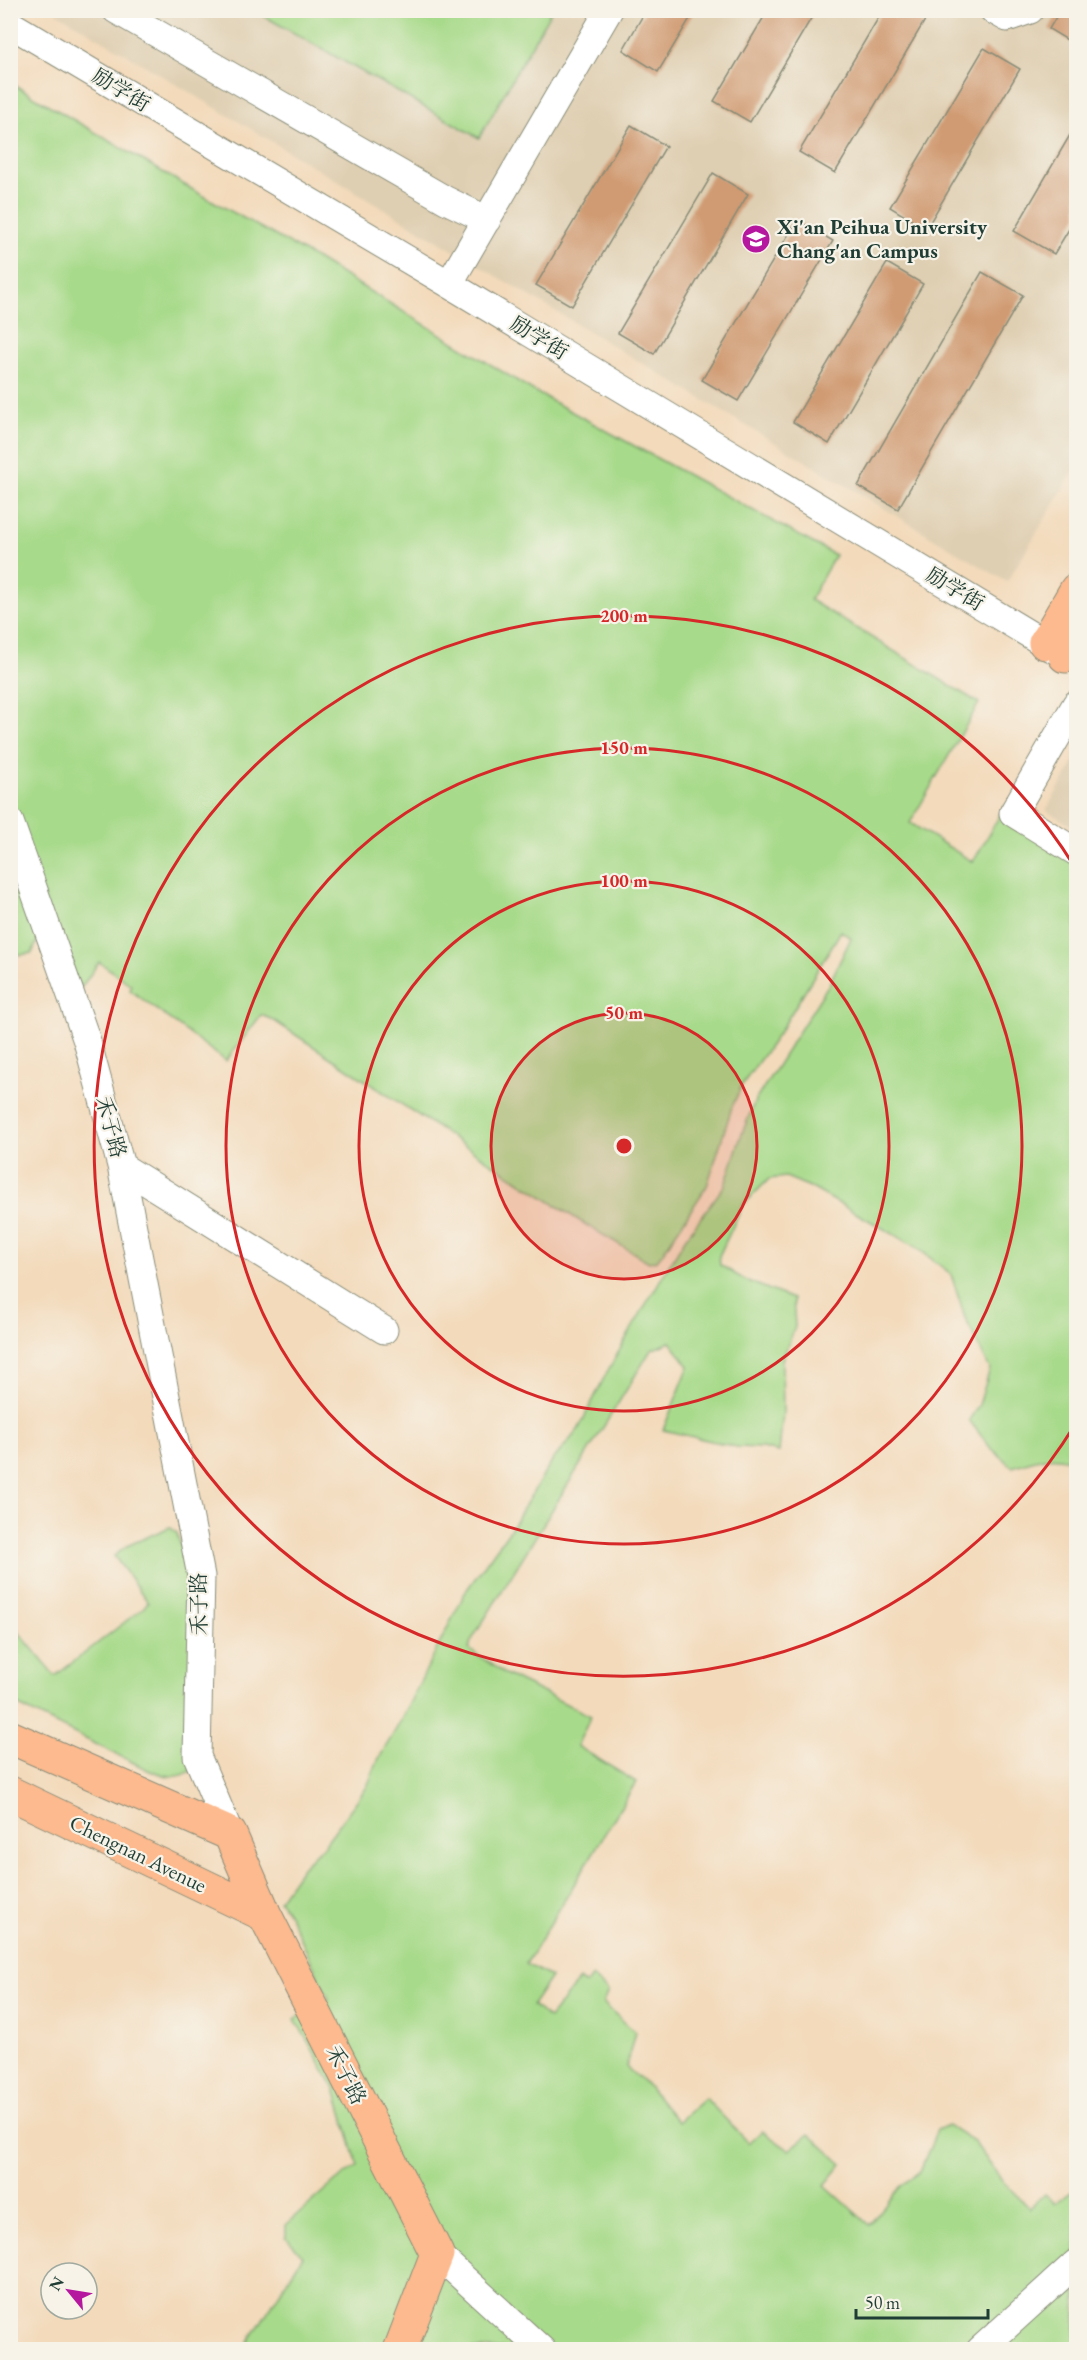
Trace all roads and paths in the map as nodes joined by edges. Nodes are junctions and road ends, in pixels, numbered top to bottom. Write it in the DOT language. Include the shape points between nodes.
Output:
graph roads {
  1 [pos="116,10"];
  2 [pos="609,10"];
  3 [pos="993,10"];
  4 [pos="1030,10"];
  5 [pos="10,24"];
  6 [pos="487,220"];
  7 [pos="449,284"];
  8 [pos="1077,590"];
  9 [pos="1066,650"];
  10 [pos="1077,705"];
  11 [pos="10,822"];
  12 [pos="1077,852"];
  13 [pos="121,1166"];
  14 [pos="384,1330"];
  15 [pos="10,1737"];
  16 [pos="10,1793"];
  17 [pos="230,1834"];
  18 [pos="265,1915"];
  19 [pos="437,2254"];
  20 [pos="1077,2263"];
  21 [pos="400,2349"];
  22 [pos="542,2349"];
  23 [pos="980,2349"];
  1 -- 6 [label="street"];
  2 -- 6 [label="street"];
  3 -- 4 [label="street" via="1007,18"];
  5 -- 7 [label="street, 励学街"];
  6 -- 7 [label="street"];
  7 -- 9 [label="street, 励学街"];
  8 -- 9 [label="main road"];
  10 -- 12 [label="street" via="1012,813"];
  11 -- 13 [label="street, 禾子路" via="87,1041"];
  13 -- 14 [label="street"];
  13 -- 17 [label="street, 禾子路" via="201,1576 197,1756"];
  15 -- 17 [label="main road"];
  16 -- 18 [label="main road, Chengnan Avenue"];
  17 -- 18 [label="main road, 禾子路"];
  18 -- 19 [label="main road, 禾子路"];
  19 -- 21 [label="main road"];
  19 -- 22 [label="street"];
  20 -- 23 [label="street"];
}
